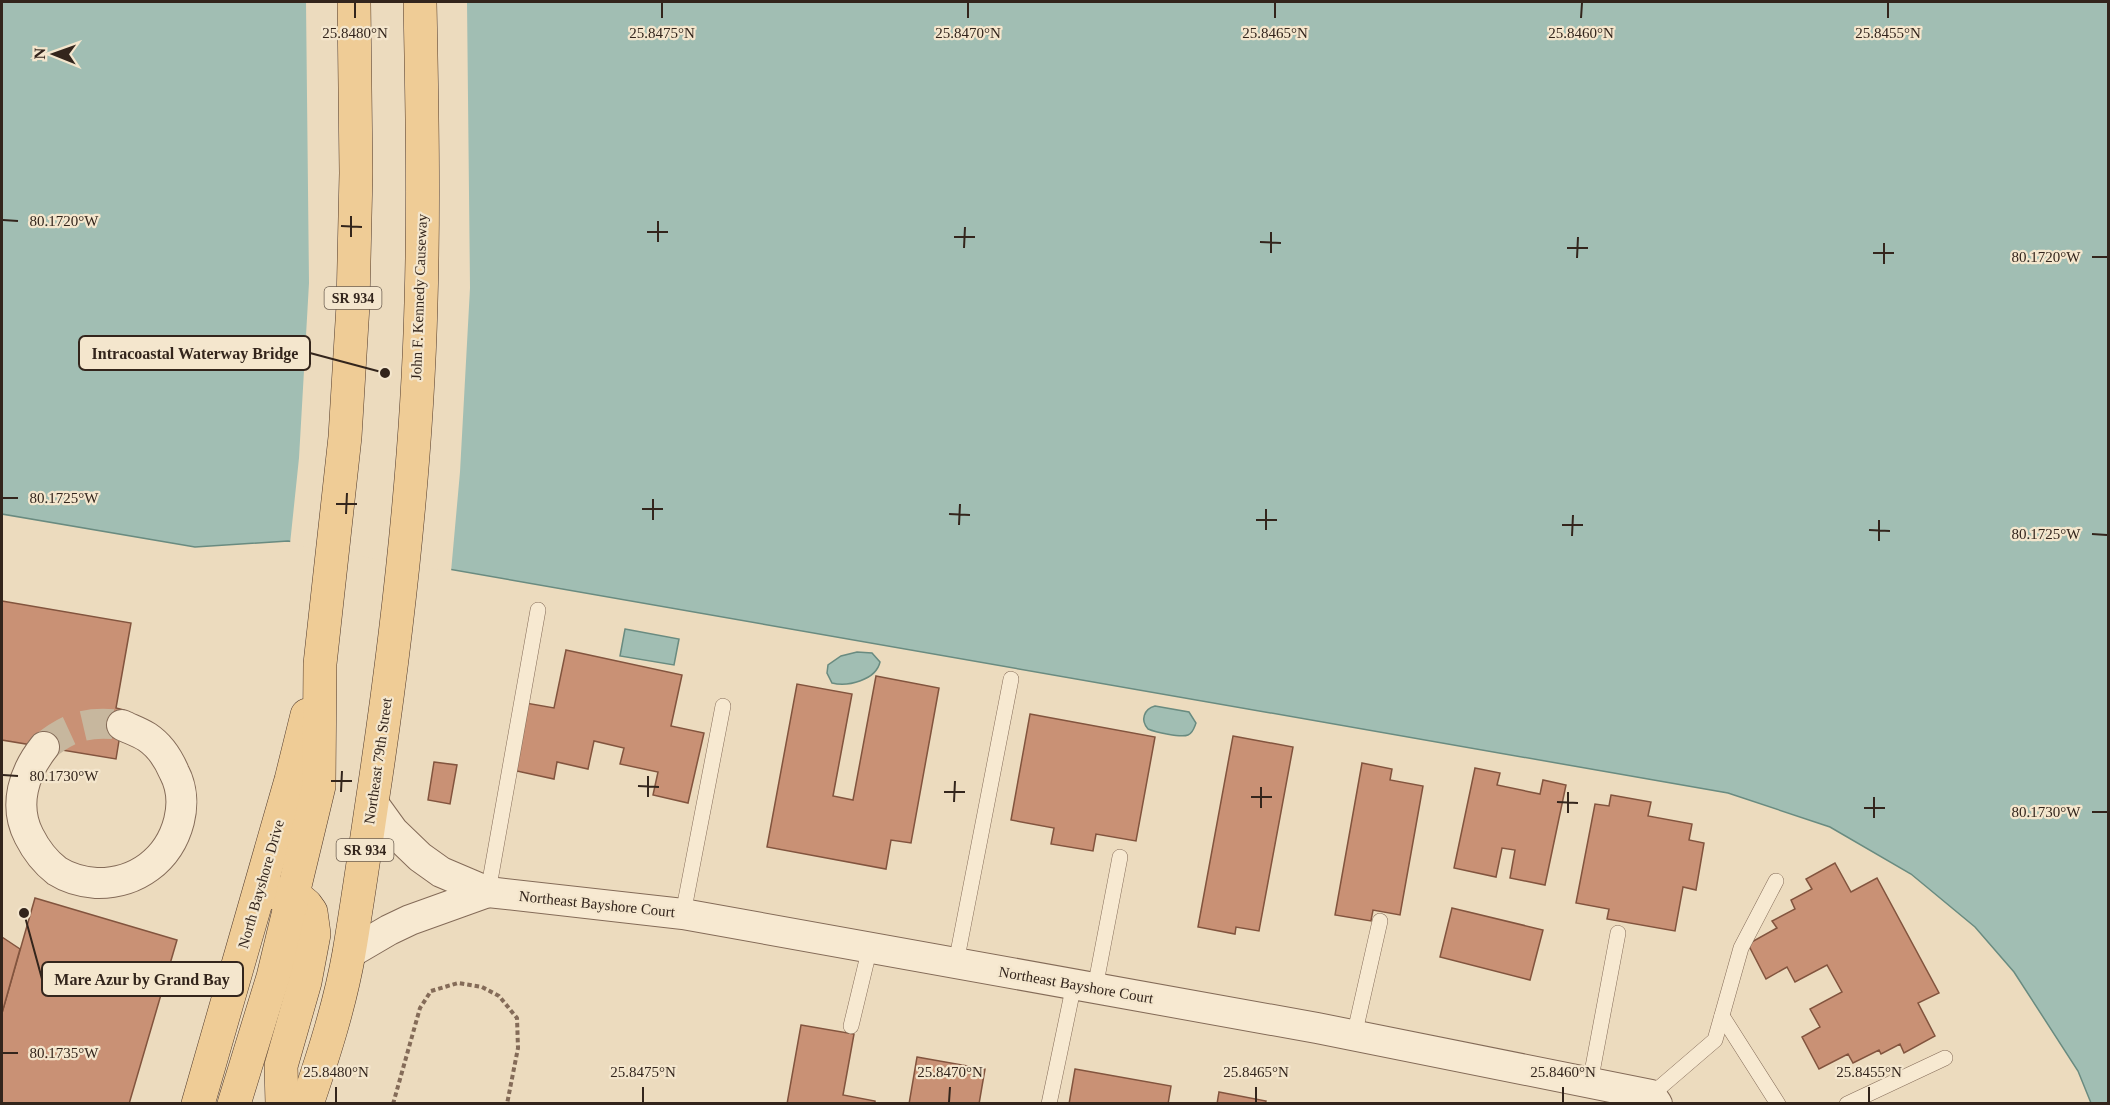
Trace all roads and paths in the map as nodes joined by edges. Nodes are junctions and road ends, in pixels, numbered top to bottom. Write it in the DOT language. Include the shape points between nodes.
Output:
graph roads {
  1 [pos="354,2"];
  2 [pos="420,2"];
  3 [pos="400,591"];
  4 [pos="538,610"];
  5 [pos="320,664"];
  6 [pos="1011,679"];
  7 [pos="723,706"];
  8 [pos="122,725"];
  9 [pos="44,747"];
  10 [pos="11,801"];
  11 [pos="372,802"];
  12 [pos="1120,857"];
  13 [pos="1776,880"];
  14 [pos="259,888"];
  15 [pos="488,892"];
  16 [pos="294,898"];
  17 [pos="683,914"];
  18 [pos="1380,921"];
  19 [pos="1618,933"];
  20 [pos="870,947"];
  21 [pos="348,954"];
  22 [pos="956,963"];
  23 [pos="1084,986"];
  24 [pos="1722,1016"];
  25 [pos="851,1026"];
  26 [pos="1354,1036"];
  27 [pos="1945,1058"];
  28 [pos="1590,1083"];
  29 [pos="1654,1099"];
  30 [pos="198,1104"];
  31 [pos="234,1104"];
  32 [pos="282,1104"];
  33 [pos="307,1104"];
  34 [pos="393,1104"];
  35 [pos="507,1104"];
  36 [pos="1050,1104"];
  37 [pos="1778,1104"];
  38 [pos="1847,1104"];
  1 -- 5 [label="main road, SR 934" via="353,305 345,437"];
  2 -- 3 [label="main road, John F. Kennedy Causeway / SR 934" via="421,304"];
  3 -- 11 [label="main road, Northeast 79th Street / SR 934"];
  4 -- 15 [label="lane"];
  5 -- 14 [label="main road, North Bayshore Drive / SR 934"];
  5 -- 16 [label="main road" via="319,786"];
  6 -- 22 [label="lane"];
  7 -- 17 [label="lane"];
  8 -- 10 [label="street" via="147,737 167,756 178,781 182,808 175,835 160,858 146,870 112,883 84,882 58,872 38,853"];
  9 -- 10 [label="street"];
  11 -- 15 [label="street, Northeast Bayshore Court" via="393,831 420,857 441,872"];
  11 -- 21 [label="main road, Northeast 79th Street / SR 934"];
  12 -- 23 [label="lane"];
  13 -- 24 [label="lane" via="1741,948"];
  14 -- 16 [label="main road"];
  14 -- 30 [label="main road, North Bayshore Drive / SR 934"];
  15 -- 17 [label="street, Northeast Bayshore Court"];
  15 -- 21 [label="street, Northeast Bayshore Court" via="410,920"];
  16 -- 31 [label="main road"];
  16 -- 32 [label="main road" via="311,912 314,934 281,1066"];
  17 -- 20 [label="street, Northeast Bayshore Court"];
  18 -- 26 [label="lane"];
  19 -- 28 [label="lane"];
  20 -- 22 [label="street, Northeast Bayshore Court"];
  20 -- 25 [label="lane"];
  21 -- 33 [label="main road, Northeast 79th Street / SR 934"];
  22 -- 23 [label="street, Northeast Bayshore Court"];
  23 -- 26 [label="street, Northeast Bayshore Court"];
  23 -- 36 [label="lane"];
  24 -- 29 [label="lane" via="1715,1040"];
  24 -- 37 [label="lane"];
  26 -- 28 [label="street, Northeast Bayshore Court"];
  27 -- 38 [label="lane"];
  28 -- 29 [label="street, Northeast Bayshore Court"];
  34 -- 35 [label="path" via="420,1008 431,991 458,983 482,987 498,996 517,1018 518,1048"];
}
